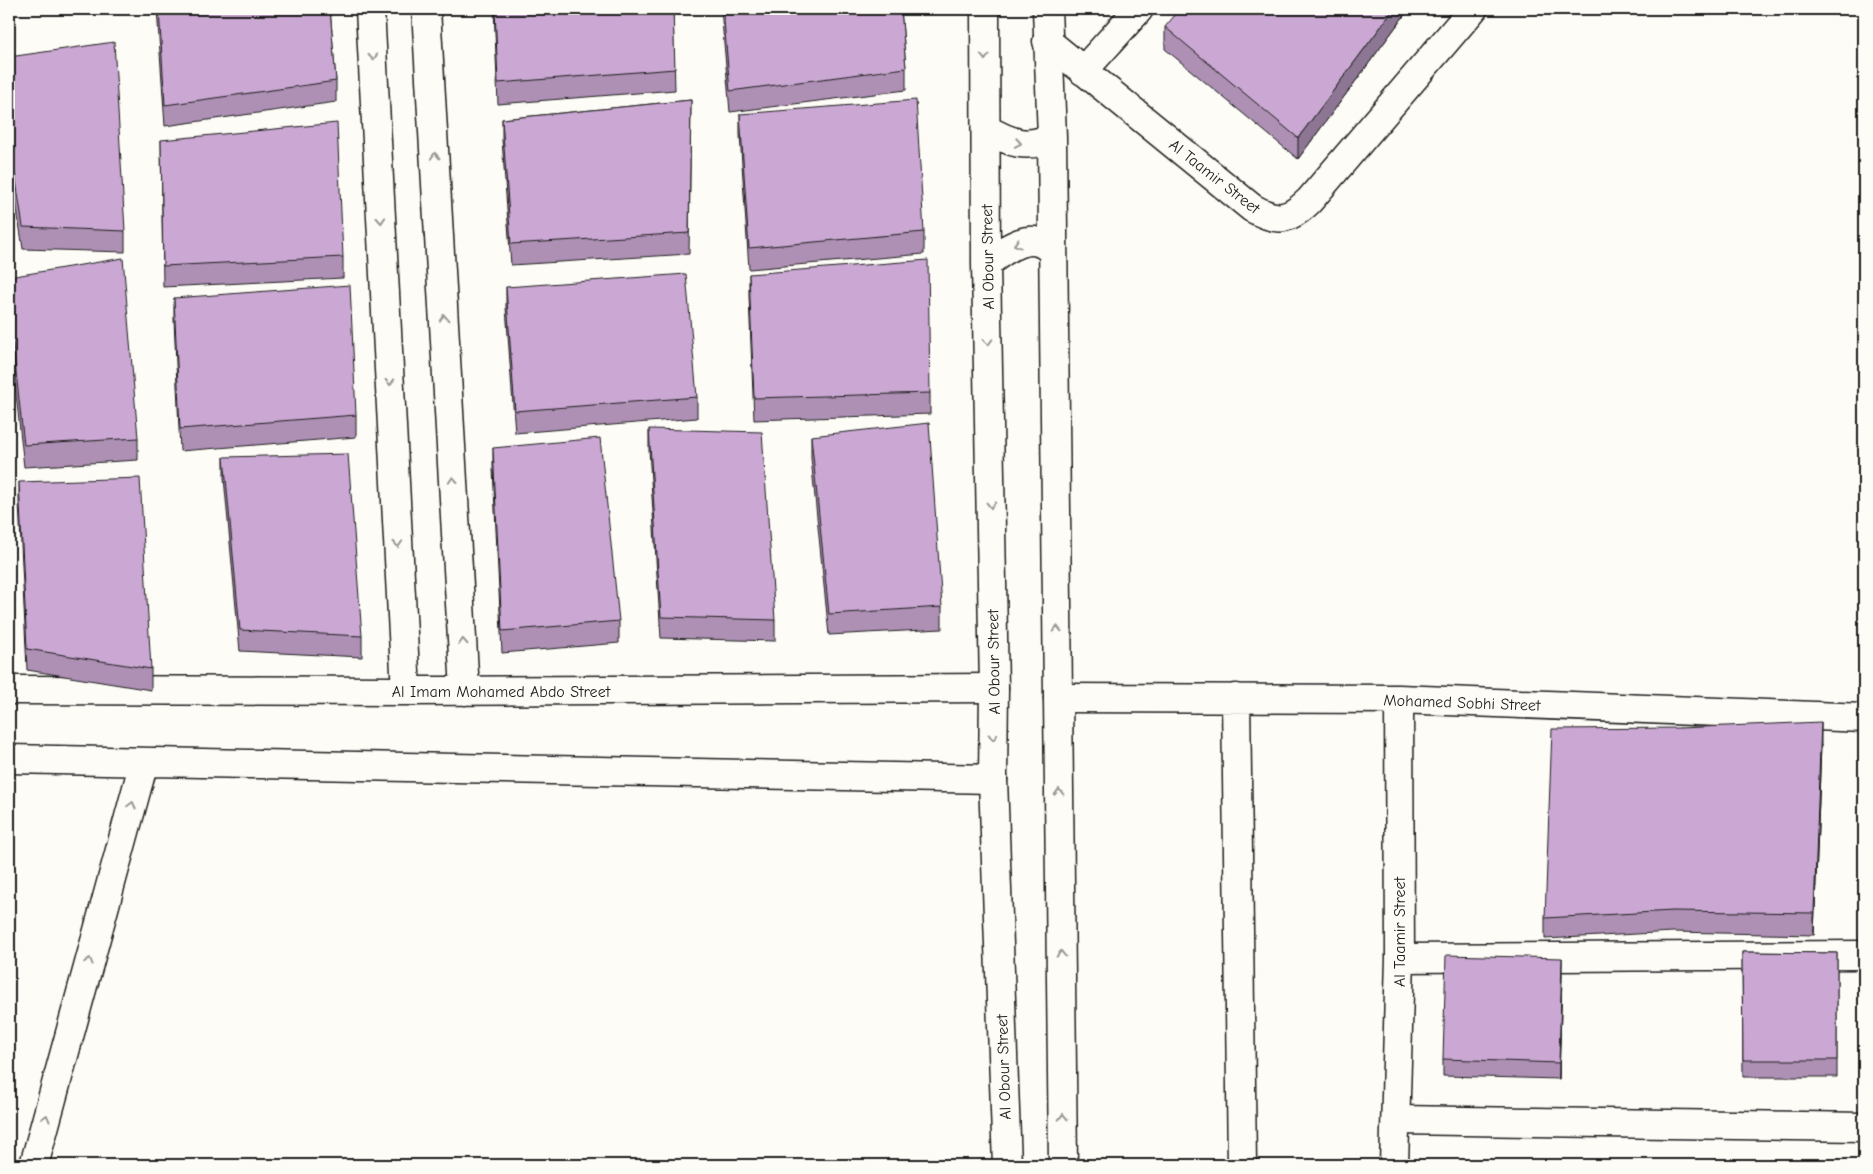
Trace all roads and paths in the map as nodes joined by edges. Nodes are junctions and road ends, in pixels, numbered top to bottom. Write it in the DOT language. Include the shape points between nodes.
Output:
graph roads {
  1 [pos="370,9"];
  2 [pos="426,9"];
  3 [pos="985,9"];
  4 [pos="1047,9"];
  5 [pos="1139,9"];
  6 [pos="1472,9"];
  7 [pos="1047,41"];
  8 [pos="1083,71"];
  9 [pos="986,129"];
  10 [pos="1052,138"];
  11 [pos="1052,251"];
  12 [pos="986,264"];
  13 [pos="994,688"];
  14 [pos="9,690"];
  15 [pos="406,691"];
  16 [pos="465,691"];
  17 [pos="1058,698"];
  18 [pos="1236,698"];
  19 [pos="1399,699"];
  20 [pos="1864,718"];
  21 [pos="9,759"];
  22 [pos="144,762"];
  23 [pos="993,779"];
  24 [pos="1864,955"];
  25 [pos="1400,958"];
  26 [pos="1396,1120"];
  27 [pos="1864,1128"];
  28 [pos="34,1165"];
  29 [pos="1007,1165"];
  30 [pos="1063,1165"];
  31 [pos="1242,1165"];
  32 [pos="1394,1165"];
  1 -- 15 [label="street, one-way"];
  16 -- 2 [label="street, one-way"];
  3 -- 9 [label="street, Al Obour Street, one-way"];
  4 -- 7 [label="street"];
  5 -- 8 [label="street"];
  6 -- 8 [label="street, Al Taamir Street" via="1309,201 1284,218 1268,217 1252,208"];
  7 -- 8 [label="street, Al Taamir Street"];
  7 -- 10 [label="street"];
  9 -- 10 [label="street, one-way" via="1019,144"];
  9 -- 12 [label="street, Al Obour Street"];
  10 -- 11 [label="street"];
  11 -- 12 [label="street, one-way" via="1036,242 1023,241 1010,245"];
  17 -- 11 [label="street, one-way"];
  12 -- 13 [label="street, Al Obour Street, one-way"];
  13 -- 16 [label="street, Al Imam Mohamed Abdo Street"];
  13 -- 23 [label="street, Al Obour Street, one-way"];
  14 -- 15 [label="street, Al Imam Mohamed Abdo Street"];
  15 -- 16 [label="street, Al Imam Mohamed Abdo Street"];
  17 -- 18 [label="street, Mohamed Sobhi Street"];
  30 -- 17 [label="street, one-way"];
  18 -- 19 [label="street, Mohamed Sobhi Street"];
  18 -- 31 [label="street"];
  19 -- 20 [label="street, Mohamed Sobhi Street"];
  19 -- 25 [label="street, Al Taamir Street"];
  21 -- 22 [label="street"];
  22 -- 23 [label="street"];
  28 -- 22 [label="street, one-way"];
  23 -- 29 [label="street, Al Obour Street"];
  24 -- 25 [label="street"];
  25 -- 26 [label="street, Al Taamir Street"];
  26 -- 27 [label="street"];
  26 -- 32 [label="street, Al Taamir Street"];
}
